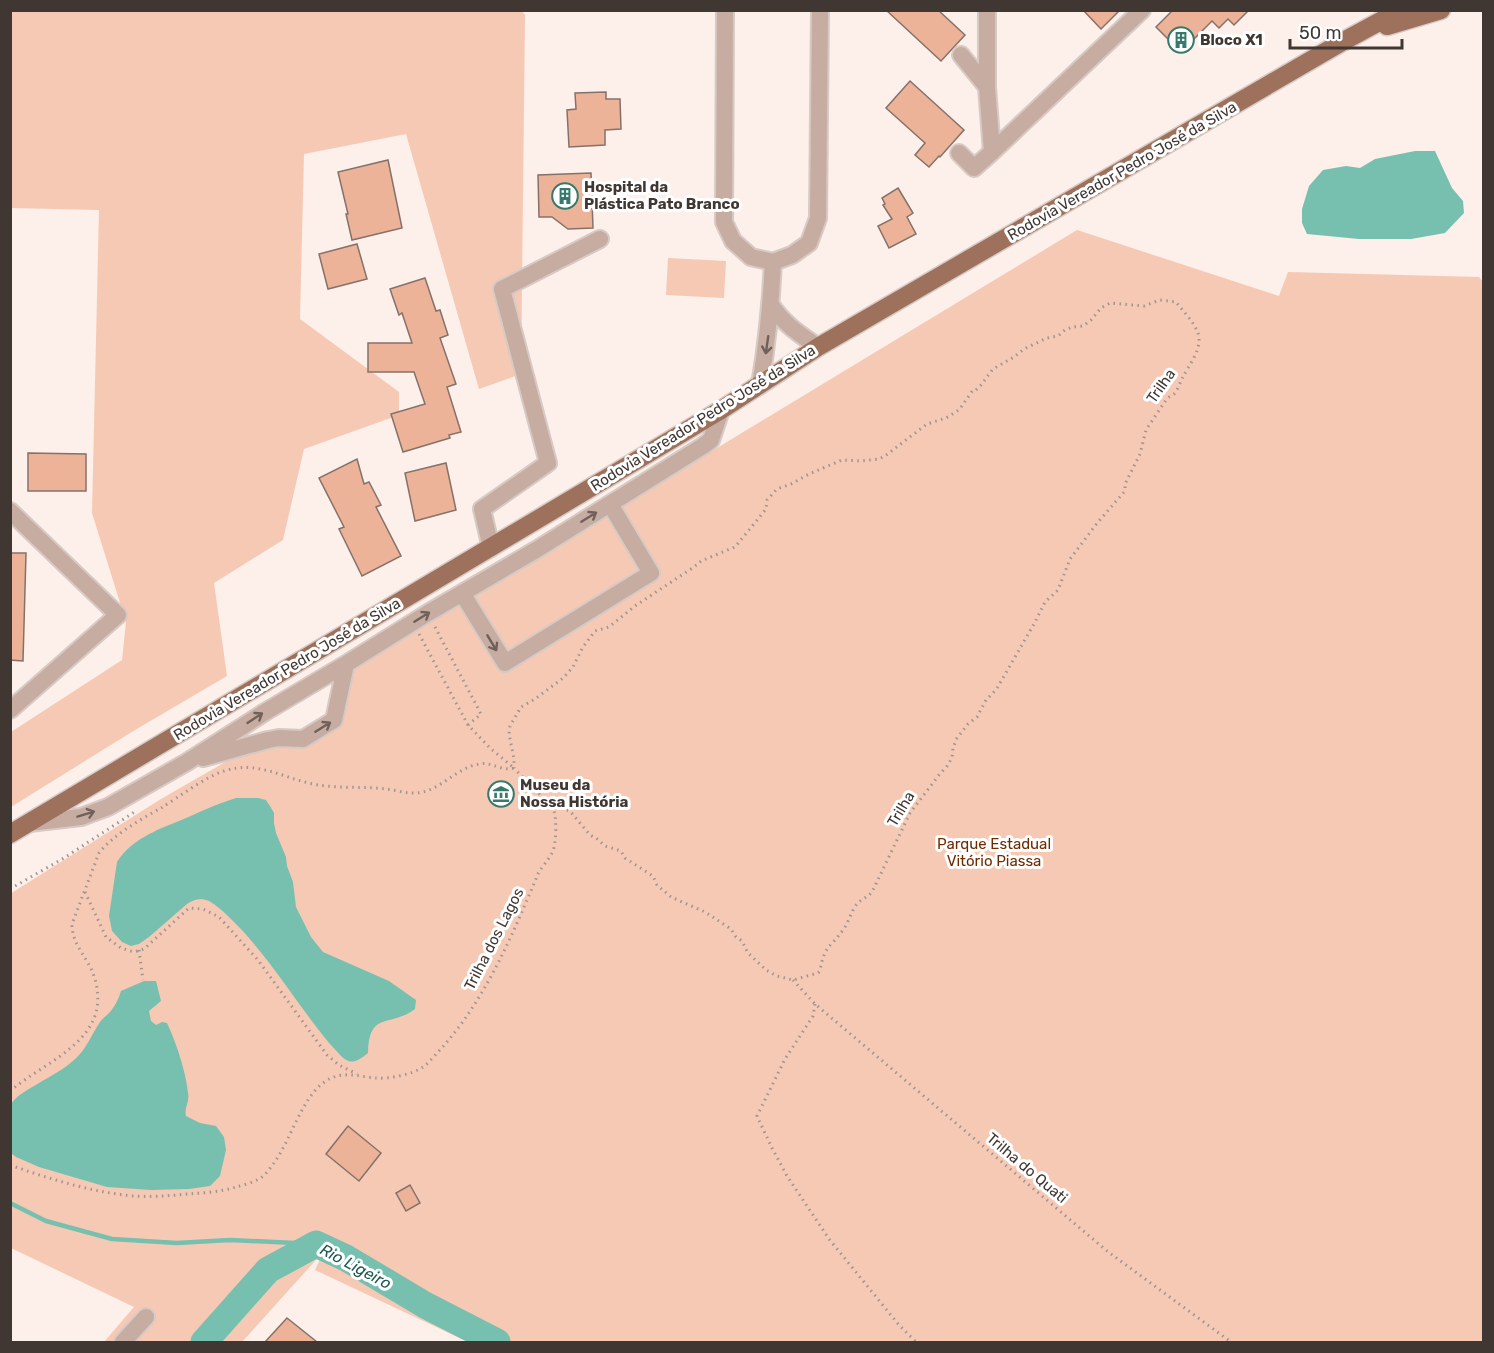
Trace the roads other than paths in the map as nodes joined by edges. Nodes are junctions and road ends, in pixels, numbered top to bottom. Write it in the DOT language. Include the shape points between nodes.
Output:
graph roads {
  1 [pos="725,10"];
  2 [pos="819,10"];
  3 [pos="987,10"];
  4 [pos="1142,10"];
  5 [pos="1401,10"];
  6 [pos="1441,10"];
  7 [pos="1357,35"];
  8 [pos="961,55"];
  9 [pos="987,87"];
  10 [pos="992,152"];
  11 [pos="959,153"];
  12 [pos="600,239"];
  13 [pos="773,262"];
  14 [pos="771,305"];
  15 [pos="818,347"];
  16 [pos="760,385"];
  17 [pos="721,410"];
  18 [pos="610,504"];
  19 [pos="10,511"];
  20 [pos="490,548"];
  21 [pos="462,593"];
  22 [pos="346,664"];
  23 [pos="10,710"];
  24 [pos="188,762"];
  25 [pos="28,823"];
  26 [pos="10,834"];
  27 [pos="146,1317"];
  28 [pos="123,1342"];
  1 -- 13 [label="street" via="724,222 733,241 751,257"];
  2 -- 13 [label="street" via="818,218 809,243"];
  3 -- 9 [label="street"];
  4 -- 10 [label="street"];
  5 -- 7 [label="main road, Rodovia Vereador Pedro José da Silva"];
  6 -- 7 [label="main road"];
  7 -- 15 [label="main road, Rodovia Vereador Pedro José da Silva"];
  8 -- 9 [label="street"];
  9 -- 10 [label="street"];
  10 -- 11 [label="street" via="974,168"];
  12 -- 20 [label="street" via="502,289 548,463 482,509"];
  13 -- 14 [label="street"];
  14 -- 15 [label="street" via="791,328"];
  14 -- 16 [label="street, one-way"];
  15 -- 16 [label="main road, Rodovia Vereador Pedro José da Silva"];
  16 -- 17 [label="main road, Rodovia Vereador Pedro José da Silva"];
  17 -- 18 [label="street" via="711,440"];
  17 -- 20 [label="main road, Rodovia Vereador Pedro José da Silva"];
  21 -- 18 [label="street, one-way"];
  21 -- 18 [label="street, one-way" via="505,663 651,573"];
  19 -- 23 [label="street" via="118,615"];
  20 -- 25 [label="main road, Rodovia Vereador Pedro José da Silva"];
  22 -- 21 [label="street, one-way"];
  24 -- 22 [label="street, one-way"];
  24 -- 22 [label="street, one-way" via="268,740 303,739 334,720"];
  25 -- 24 [label="street, one-way" via="81,817 108,807"];
  25 -- 26 [label="main road, Rodovia Vereador Pedro José da Silva"];
  27 -- 28 [label="street"];
}
